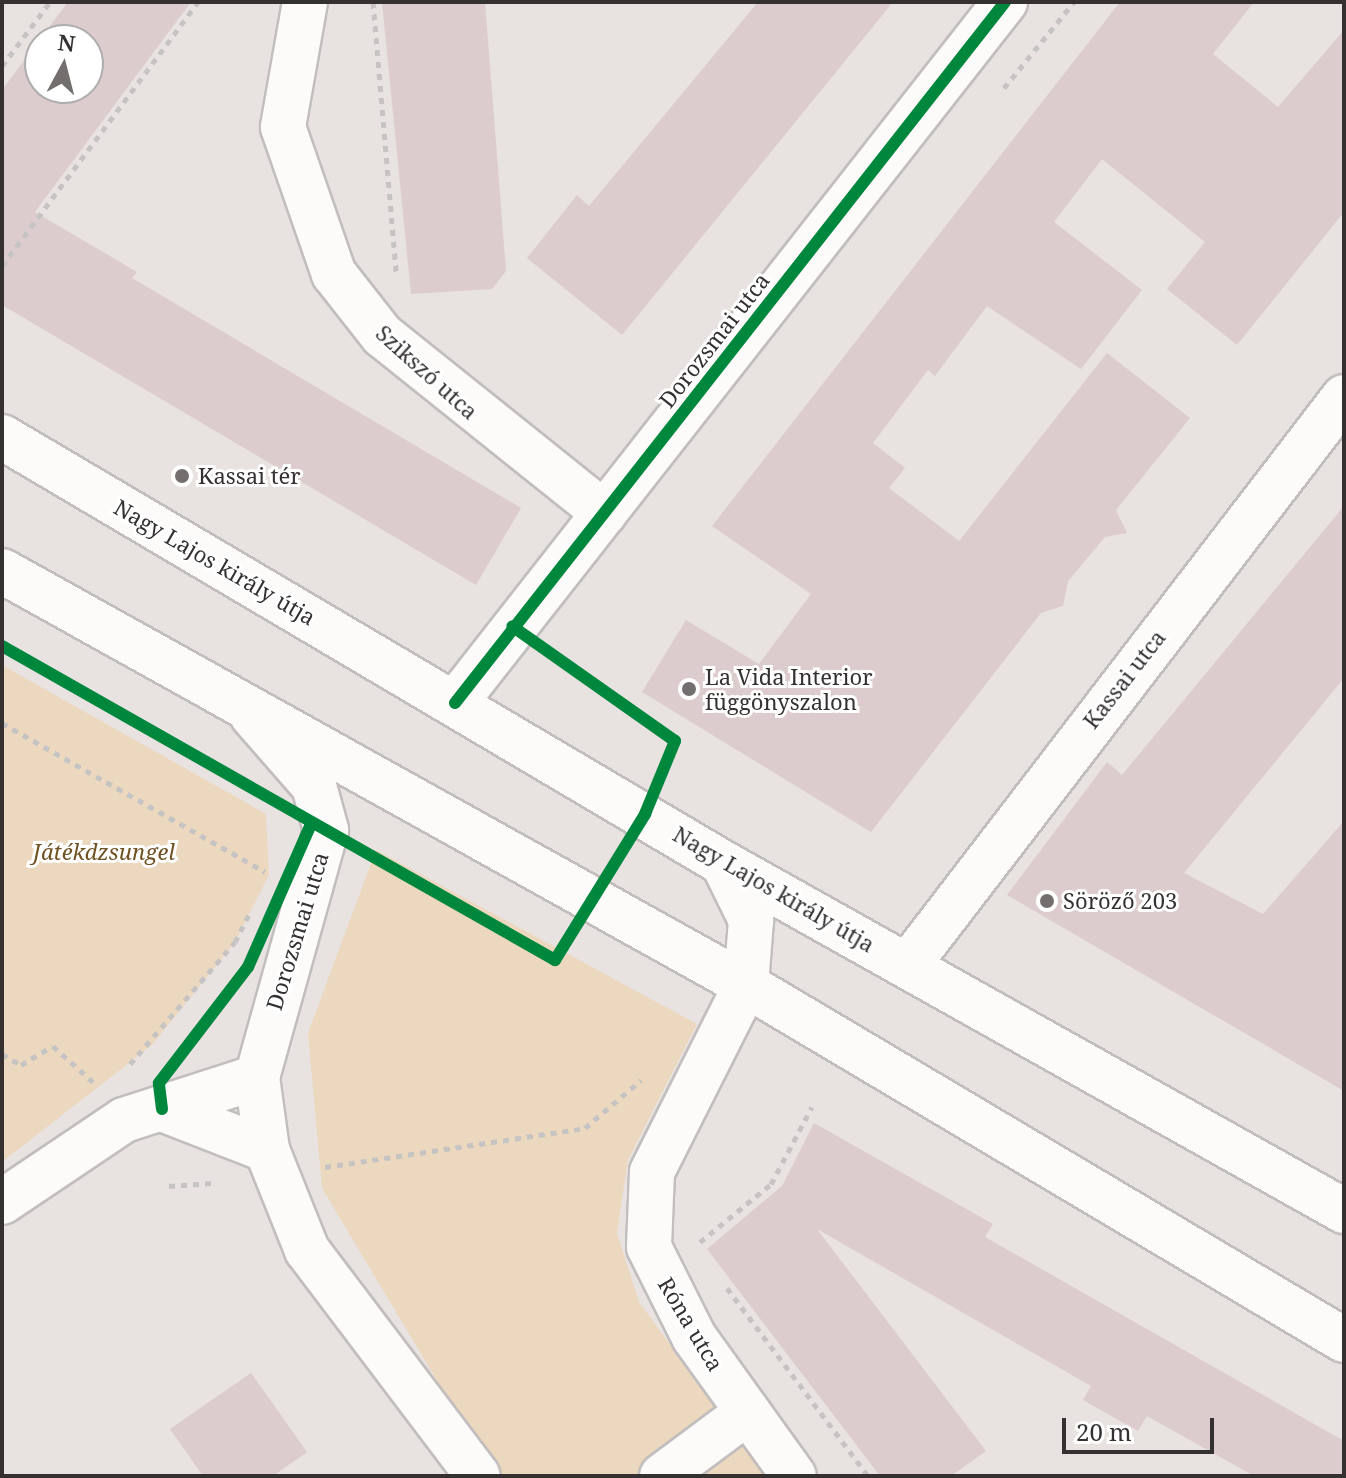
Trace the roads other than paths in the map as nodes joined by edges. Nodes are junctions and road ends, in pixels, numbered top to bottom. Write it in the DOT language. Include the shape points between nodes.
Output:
graph roads {
  1 [pos="305,2"];
  2 [pos="1005,2"];
  3 [pos="1344,397"];
  4 [pos="2,437"];
  5 [pos="604,513"];
  6 [pos="2,571"];
  7 [pos="455,703"];
  8 [pos="251,714"];
  9 [pos="723,863"];
  10 [pos="908,965"];
  11 [pos="746,985"];
  12 [pos="810,1023"];
  13 [pos="729,1025"];
  14 [pos="257,1077"];
  15 [pos="162,1109"];
  16 [pos="271,1164"];
  17 [pos="2,1202"];
  18 [pos="1344,1211"];
  19 [pos="1344,1340"];
  20 [pos="748,1412"];
  21 [pos="478,1476"];
  22 [pos="662,1476"];
  23 [pos="794,1476"];
  1 -- 5 [label="street, Szikszó utca" via="283,127 334,274 382,335"];
  2 -- 5 [label="street, Dorozsmai utca"];
  3 -- 10 [label="street, Kassai utca"];
  4 -- 7 [label="street, Nagy Lajos király útja"];
  5 -- 7 [label="street, Dorozsmai utca"];
  6 -- 8 [label="street"];
  7 -- 9 [label="street, Nagy Lajos király útja"];
  8 -- 11 [label="street"];
  8 -- 14 [label="street, Dorozsmai utca" via="314,786 326,830"];
  9 -- 10 [label="street, Nagy Lajos király útja"];
  9 -- 11 [label="street, Róna utca" via="751,920"];
  10 -- 18 [label="street, Nagy Lajos király útja"];
  11 -- 12 [label="street"];
  11 -- 13 [label="street, Róna utca"];
  12 -- 13 [label="street" via="758,1008"];
  12 -- 19 [label="street"];
  13 -- 20 [label="street, Róna utca" via="657,1161 646,1216 666,1289"];
  14 -- 15 [label="street"];
  14 -- 16 [label="street, Dorozsmai utca"];
  15 -- 16 [label="street"];
  15 -- 17 [label="street" via="124,1120"];
  16 -- 21 [label="street" via="307,1250"];
  20 -- 22 [label="street"];
  20 -- 23 [label="street, Róna utca"];
}
